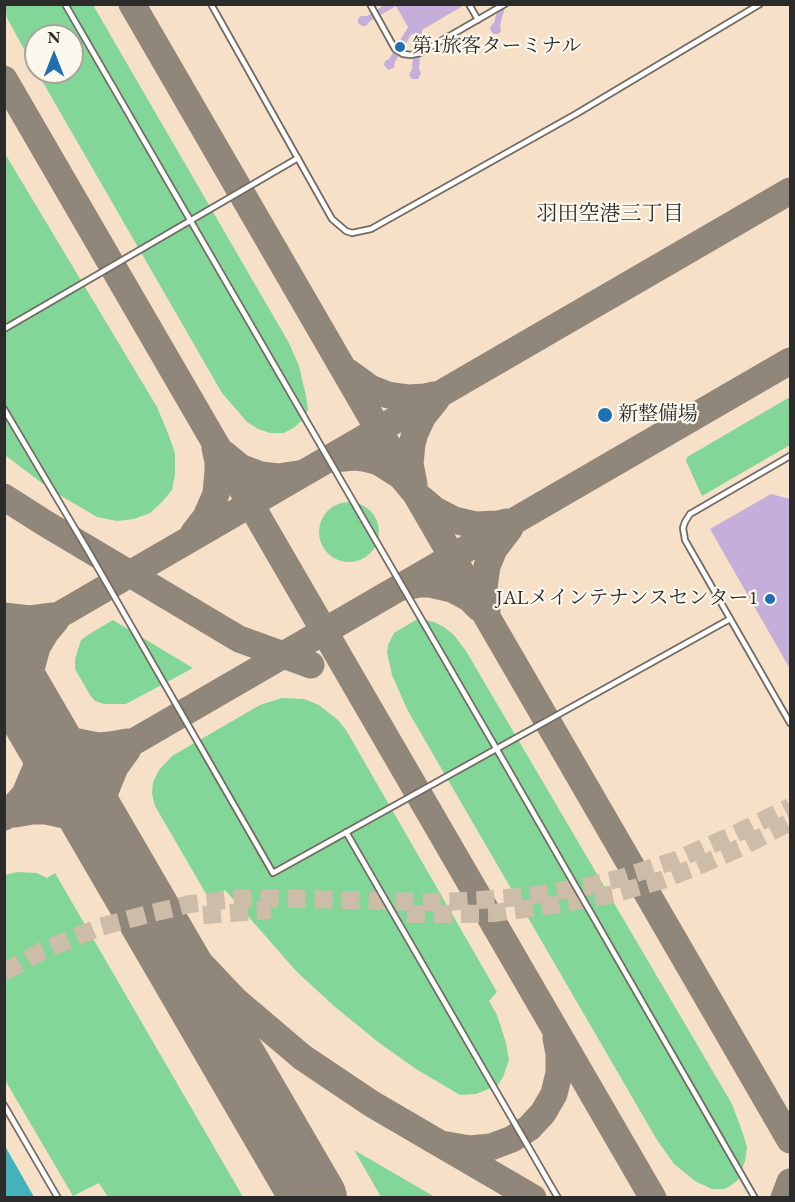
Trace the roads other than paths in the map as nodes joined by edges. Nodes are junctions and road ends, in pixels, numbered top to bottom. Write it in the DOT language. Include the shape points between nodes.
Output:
graph roads {
  1 [pos="65,4"];
  2 [pos="211,4"];
  3 [pos="370,4"];
  4 [pos="469,4"];
  5 [pos="505,4"];
  6 [pos="760,4"];
  7 [pos="478,20"];
  8 [pos="298,158"];
  9 [pos="190,221"];
  10 [pos="4,329"];
  11 [pos="4,409"];
  12 [pos="790,456"];
  13 [pos="730,619"];
  14 [pos="790,723"];
  15 [pos="496,748"];
  16 [pos="346,832"];
  17 [pos="4,1106"];
  18 [pos="58,1197"];
  19 [pos="558,1197"];
  20 [pos="754,1197"];
  1 -- 9 [label="lane"];
  2 -- 8 [label="lane"];
  3 -- 7 [label="lane" via="395,49 403,54 420,53"];
  4 -- 7 [label="lane"];
  5 -- 7 [label="lane"];
  6 -- 8 [label="lane" via="371,230 352,233 338,225"];
  8 -- 9 [label="lane"];
  9 -- 10 [label="lane"];
  9 -- 15 [label="lane"];
  11 -- 16 [label="lane" via="273,873"];
  12 -- 13 [label="lane" via="690,514 685,522 685,540"];
  13 -- 14 [label="lane"];
  13 -- 15 [label="lane"];
  15 -- 16 [label="lane"];
  15 -- 20 [label="lane"];
  16 -- 19 [label="lane"];
  17 -- 18 [label="lane"];
}
